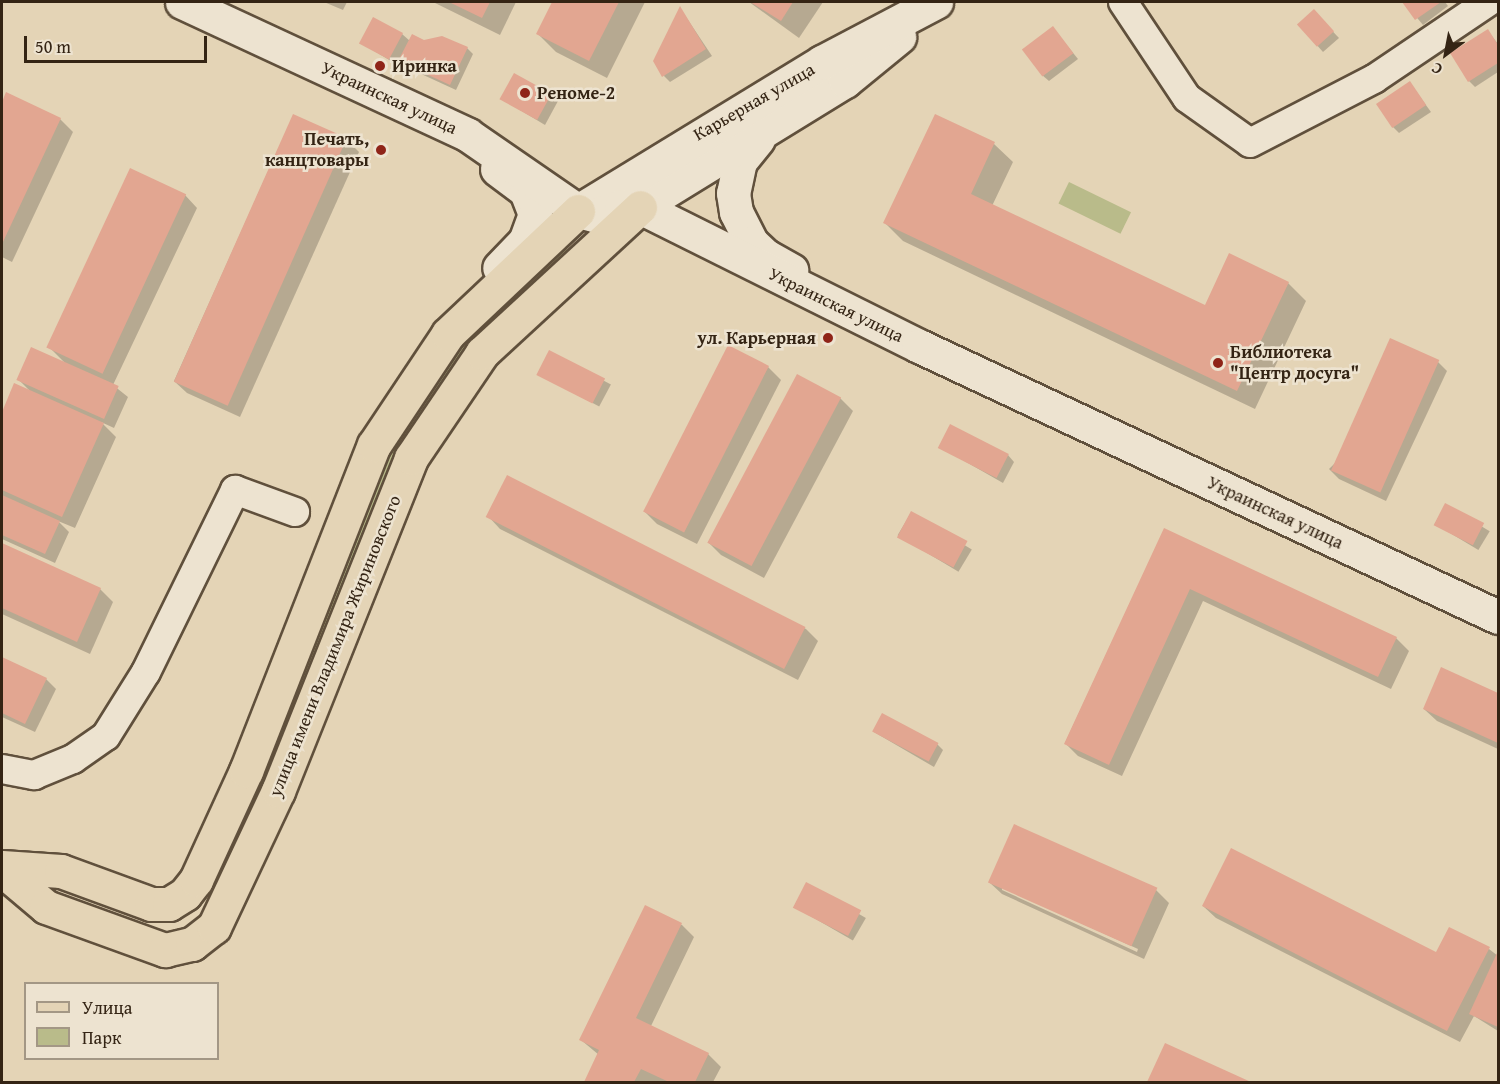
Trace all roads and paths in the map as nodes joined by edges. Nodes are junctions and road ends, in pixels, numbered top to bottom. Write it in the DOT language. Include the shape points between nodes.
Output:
graph roads {
  1 [pos="182,2"];
  2 [pos="936,2"];
  3 [pos="941,2"];
  4 [pos="1122,2"];
  5 [pos="1488,2"];
  6 [pos="415,111"];
  7 [pos="769,128"];
  8 [pos="640,207"];
  9 [pos="578,211"];
  10 [pos="448,334"];
  11 [pos="919,346"];
  12 [pos="295,512"];
  13 [pos="1498,617"];
  14 [pos="2,769"];
  15 [pos="2,869"];
  1 -- 6 [label="main road, Украинская улица"];
  2 -- 9 [label="main road, Карьерная улица" via="822,62"];
  3 -- 7 [label="main road, Карьерная улица" via="845,81"];
  4 -- 5 [label="street" via="1187,98 1250,143 1374,79"];
  6 -- 9 [label="main road, Украинская улица" via="468,135"];
  6 -- 10 [label="main road" via="526,191 536,214 525,241 474,293"];
  7 -- 8 [label="main road, Карьерная улица"];
  7 -- 11 [label="main road" via="749,147 735,176 736,212 743,230 766,256 859,307"];
  8 -- 9 [label="main road" via="621,206 594,215"];
  8 -- 11 [label="main road, Украинская улица"];
  8 -- 15 [label="main road, улица имени Владимира Жириновского" via="482,353 411,458 278,790 213,927 192,944 165,950 46,907"];
  9 -- 10 [label="main road, улица имени Владимира Жириновского"];
  10 -- 15 [label="main road, улица имени Владимира Жириновского" via="374,445 246,771 196,880 169,904 151,904 61,871"];
  11 -- 13 [label="main road, Украинская улица"];
  12 -- 14 [label="street" via="235,490 146,672 106,736 74,759 34,775"];
}
